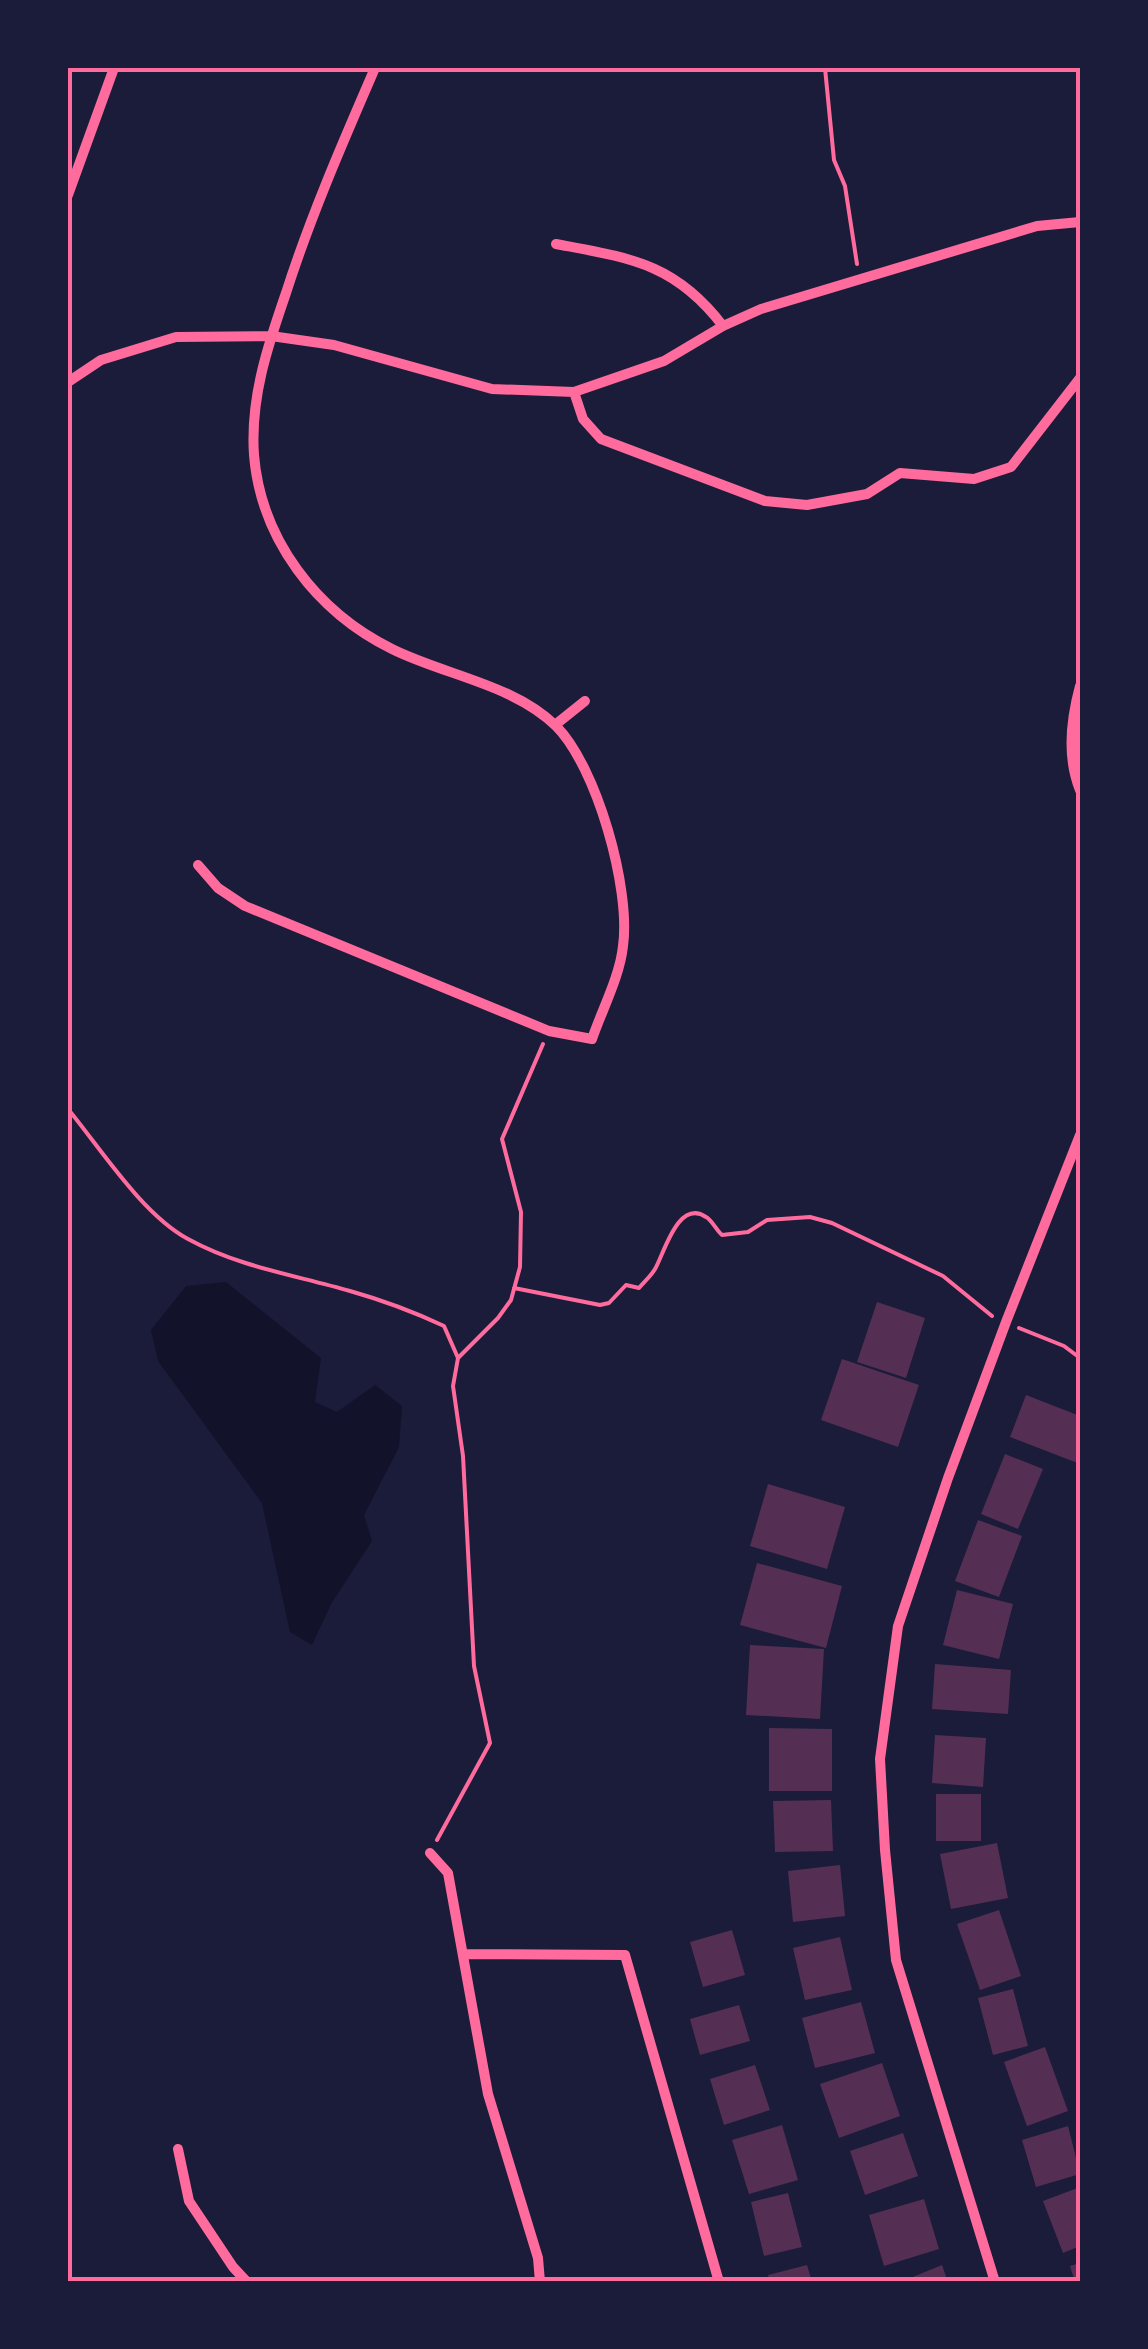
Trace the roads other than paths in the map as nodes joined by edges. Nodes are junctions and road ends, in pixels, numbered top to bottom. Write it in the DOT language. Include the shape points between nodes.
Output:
graph roads {
  1 [pos="114,68"];
  2 [pos="376,68"];
  3 [pos="68,195"];
  4 [pos="1080,222"];
  5 [pos="556,244"];
  6 [pos="723,326"];
  7 [pos="271,336"];
  8 [pos="1080,378"];
  9 [pos="68,382"];
  10 [pos="574,392"];
  11 [pos="1080,686"];
  12 [pos="586,701"];
  13 [pos="555,725"];
  14 [pos="1080,790"];
  15 [pos="198,865"];
  16 [pos="1080,1135"];
  17 [pos="430,1853"];
  18 [pos="465,1954"];
  19 [pos="178,2149"];
  20 [pos="248,2282"];
  21 [pos="540,2282"];
  22 [pos="719,2282"];
  23 [pos="995,2282"];
  1 -- 3 [label="street"];
  2 -- 7 [label="street" via="314,208"];
  4 -- 6 [label="street" via="1037,226"];
  5 -- 6 [label="street" via="627,257 670,275 701,297"];
  6 -- 10 [label="street" via="664,361"];
  7 -- 9 [label="street" via="176,336 100,360"];
  7 -- 10 [label="street" via="334,346 492,390"];
  7 -- 13 [label="street" via="258,382 254,453 261,501 282,549 335,614 392,649 518,701"];
  8 -- 10 [label="street" via="1011,467 974,479 900,473 867,494 807,505 765,501 602,440 583,419"];
  11 -- 14 [label="street" via="1072,717"];
  12 -- 13 [label="street"];
  13 -- 15 [label="street" via="573,748 608,827 623,886 624,948 592,1039 549,1030 245,906"];
  16 -- 23 [label="street" via="898,1626 880,1760 896,1960"];
  17 -- 18 [label="street" via="448,1873"];
  18 -- 21 [label="street" via="488,2094"];
  18 -- 22 [label="street" via="625,1956"];
  19 -- 20 [label="street" via="188,2202"];
}
